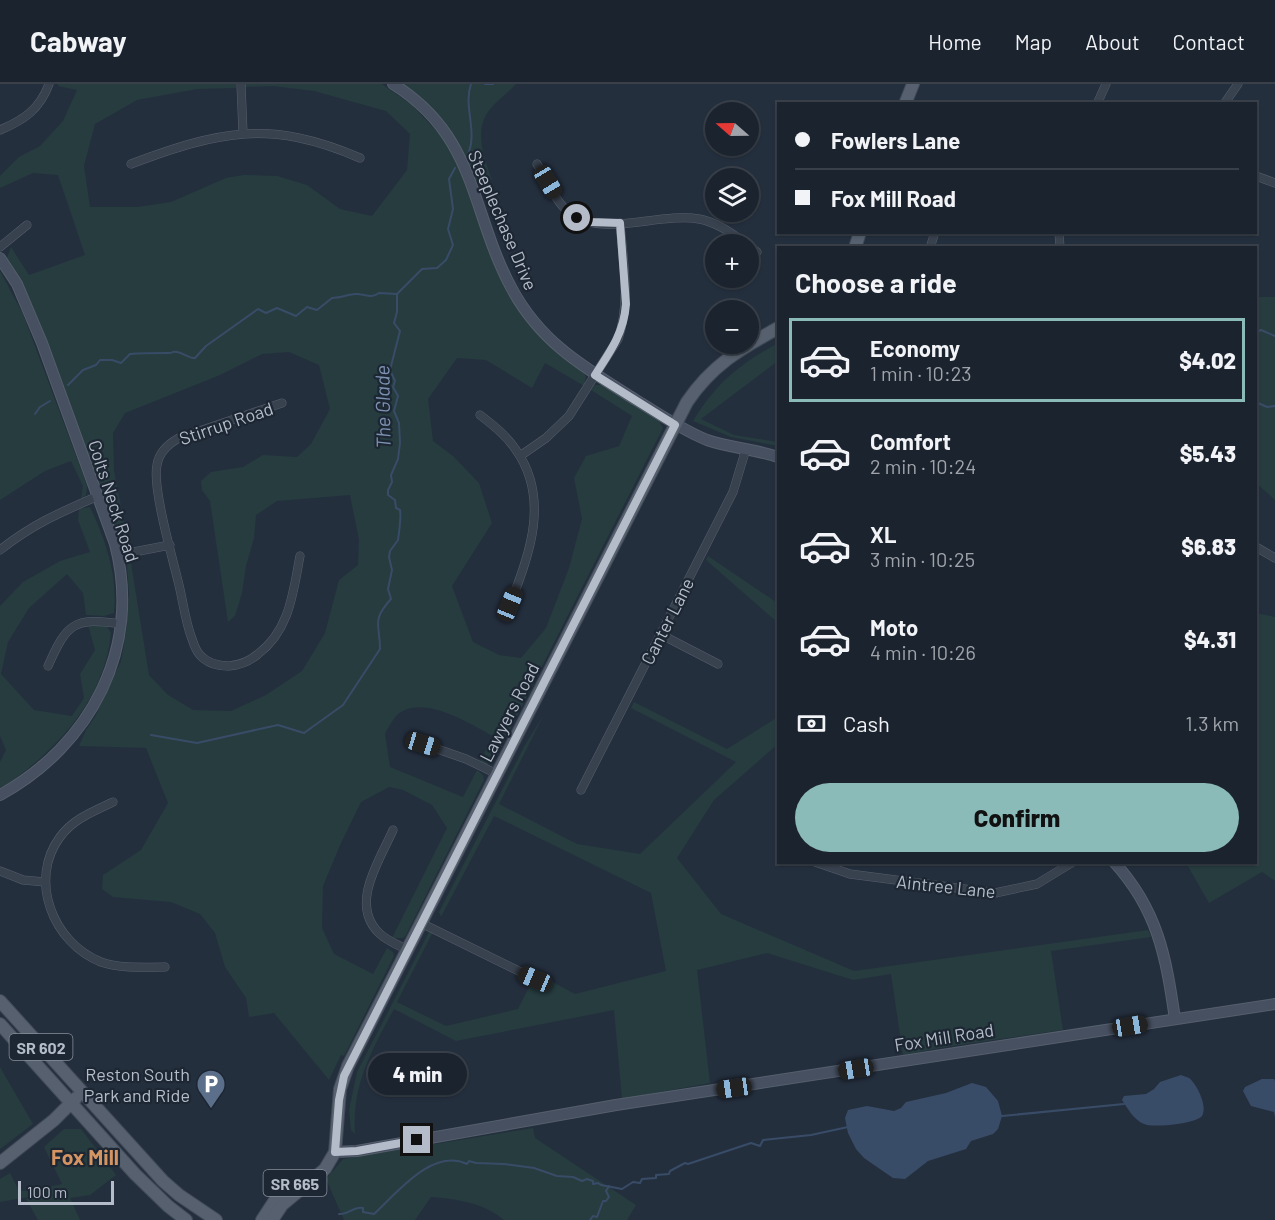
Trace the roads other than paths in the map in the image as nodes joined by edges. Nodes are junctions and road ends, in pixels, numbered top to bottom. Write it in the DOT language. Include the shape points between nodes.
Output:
graph roads {
  1 [pos="49,84"];
  2 [pos="241,84"];
  3 [pos="393,84"];
  4 [pos="913,84"];
  5 [pos="1106,84"];
  6 [pos="1238,84"];
  7 [pos="906,102"];
  8 [pos="1098,102"];
  9 [pos="1225,102"];
  10 [pos="0,130"];
  11 [pos="243,133"];
  12 [pos="360,158"];
  13 [pos="131,164"];
  14 [pos="537,164"];
  15 [pos="1257,176"];
  16 [pos="1275,183"];
  17 [pos="620,223"];
  18 [pos="27,225"];
  19 [pos="732,234"];
  20 [pos="0,247"];
  21 [pos="0,258"];
  22 [pos="777,329"];
  23 [pos="595,375"];
  24 [pos="282,403"];
  25 [pos="480,415"];
  26 [pos="675,425"];
  27 [pos="746,449"];
  28 [pos="520,456"];
  29 [pos="777,457"];
  30 [pos="98,496"];
  31 [pos="170,545"];
  32 [pos="1257,548"];
  33 [pos="0,550"];
  34 [pos="118,555"];
  35 [pos="300,556"];
  36 [pos="1275,558"];
  37 [pos="510,604"];
  38 [pos="121,624"];
  39 [pos="660,634"];
  40 [pos="718,664"];
  41 [pos="48,666"];
  42 [pos="423,744"];
  43 [pos="497,774"];
  44 [pos="581,790"];
  45 [pos="0,795"];
  46 [pos="113,802"];
  47 [pos="393,830"];
  48 [pos="821,864"];
  49 [pos="1069,864"];
  50 [pos="1116,864"];
  51 [pos="0,871"];
  52 [pos="45,882"];
  53 [pos="421,923"];
  54 [pos="408,950"];
  55 [pos="165,967"];
  56 [pos="535,979"];
  57 [pos="0,1001"];
  58 [pos="1275,1004"];
  59 [pos="1175,1019"];
  60 [pos="0,1024"];
  61 [pos="82,1092"];
  62 [pos="71,1103"];
  63 [pos="335,1152"];
  64 [pos="0,1163"];
  65 [pos="186,1220"];
  66 [pos="216,1220"];
  67 [pos="262,1220"];
  68 [pos="272,1220"];
  1 -- 10 [label="street" via="35,110"];
  2 -- 11 [label="street"];
  3 -- 23 [label="street, Steeplechase Drive" via="424,109 458,152 504,272 529,317 554,344"];
  4 -- 7 [label="main road"];
  5 -- 8 [label="street"];
  6 -- 9 [label="street"];
  11 -- 12 [label="street" via="304,138"];
  11 -- 13 [label="street" via="188,143"];
  14 -- 17 [label="street" via="569,213 591,222"];
  15 -- 16 [label="street"];
  17 -- 19 [label="street" via="681,217 720,226"];
  17 -- 23 [label="street" via="625,316 618,339"];
  18 -- 20 [label="street"];
  21 -- 30 [label="street, Colts Neck Road" via="17,284 42,343"];
  22 -- 26 [label="main road, Lawyers Road" via="715,368 695,389"];
  23 -- 26 [label="street, Steeplechase Drive"];
  23 -- 28 [label="street" via="569,416"];
  24 -- 31 [label="street, Stirrup Road" via="179,438 162,452 156,473"];
  25 -- 28 [label="street" via="509,440"];
  26 -- 27 [label="street, Steeplechase Drive" via="708,440"];
  26 -- 43 [label="main road, Lawyers Road"];
  27 -- 29 [label="street, Steeplechase Drive"];
  27 -- 39 [label="street, Canter Lane" via="733,492"];
  28 -- 37 [label="street" via="531,485 535,517 531,544"];
  30 -- 33 [label="street" via="46,518"];
  30 -- 34 [label="street, Colts Neck Road"];
  31 -- 34 [label="street"];
  31 -- 35 [label="street, Stirrup Road" via="195,647 210,663 226,666 252,659 275,637 290,605"];
  32 -- 36 [label="street"];
  34 -- 38 [label="street, Colts Neck Road"];
  38 -- 41 [label="street" via="95,620 74,626 61,639"];
  38 -- 45 [label="street, Colts Neck Road" via="108,676 78,729 40,770"];
  39 -- 40 [label="street"];
  39 -- 44 [label="street, Canter Lane"];
  42 -- 43 [label="street"];
  43 -- 53 [label="main road, Lawyers Road"];
  46 -- 52 [label="street" via="85,816 60,836 50,855"];
  47 -- 54 [label="street" via="368,888 366,905 379,933"];
  48 -- 49 [label="street, Aintree Lane" via="850,874 995,893 1037,884"];
  50 -- 59 [label="street" via="1146,907 1160,939"];
  51 -- 52 [label="street" via="23,880"];
  52 -- 55 [label="street" via="53,917 64,936 82,951 114,965"];
  53 -- 54 [label="main road, Lawyers Road"];
  53 -- 56 [label="street"];
  54 -- 63 [label="main road, Lawyers Road" via="344,1076"];
  57 -- 61 [label="main road, SR 602"];
  58 -- 59 [label="street, Fox Mill Road / SR 665"];
  59 -- 63 [label="street, Fox Mill Road / SR 665"];
  60 -- 62 [label="main road, SR 602"];
  61 -- 62 [label="main road"];
  61 -- 66 [label="main road, SR 602" via="162,1181"];
  62 -- 64 [label="main road"];
  62 -- 65 [label="main road, SR 602" via="151,1191"];
  63 -- 67 [label="main road, SR 665" via="277,1197"];
  63 -- 68 [label="main road, SR 665" via="325,1169 282,1205"];
}
